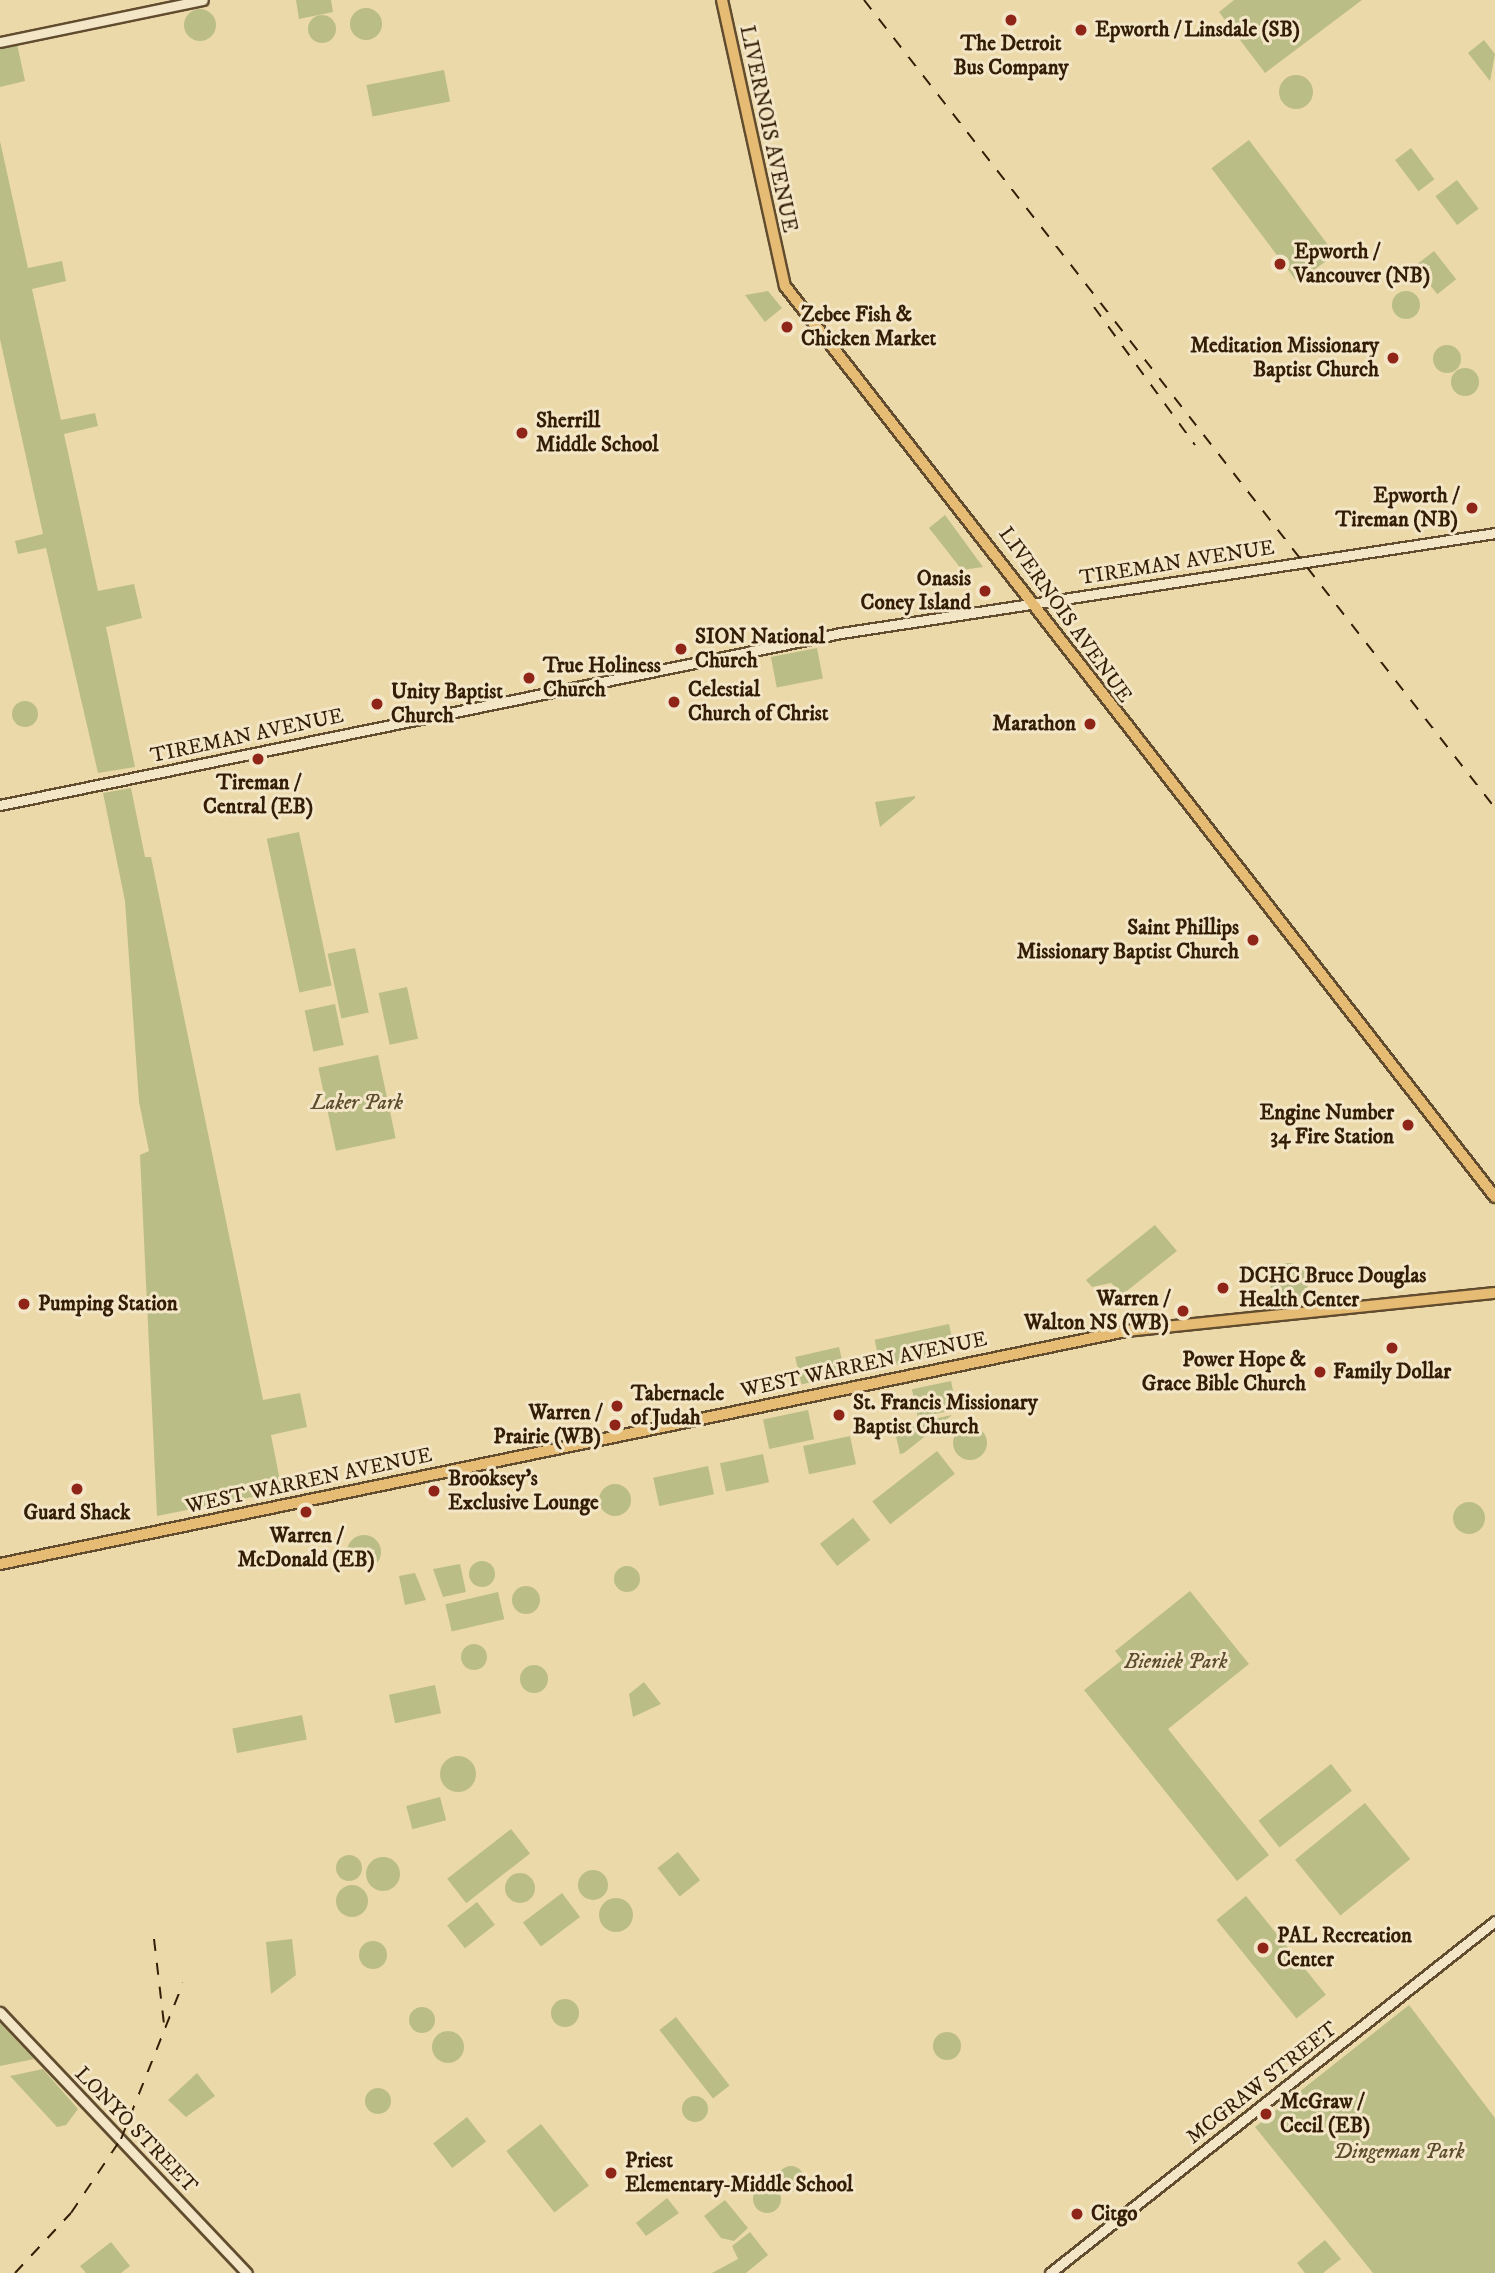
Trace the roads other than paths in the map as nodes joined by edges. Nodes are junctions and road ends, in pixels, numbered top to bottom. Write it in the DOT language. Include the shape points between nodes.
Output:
graph roads {
  1 [pos="203,0"];
  2 [pos="722,0"];
  3 [pos="0,42"];
  4 [pos="1495,533"];
  5 [pos="1033,602"];
  6 [pos="0,804"];
  7 [pos="1495,1197"];
  8 [pos="1495,1293"];
  9 [pos="0,1564"];
  10 [pos="1495,1921"];
  11 [pos="0,2012"];
  12 [pos="247,2273"];
  13 [pos="1050,2273"];
  1 -- 3 [label="street"];
  2 -- 5 [label="main road, LIVERNOIS AVENUE" via="782,280"];
  4 -- 5 [label="street, TIREMAN AVENUE"];
  5 -- 6 [label="street, TIREMAN AVENUE" via="841,633"];
  5 -- 7 [label="main road, LIVERNOIS AVENUE" via="1064,650"];
  8 -- 9 [label="main road, WEST WARREN AVENUE" via="1126,1331"];
  10 -- 13 [label="street, MCGRAW STREET"];
  11 -- 12 [label="street, LONYO STREET"];
}
